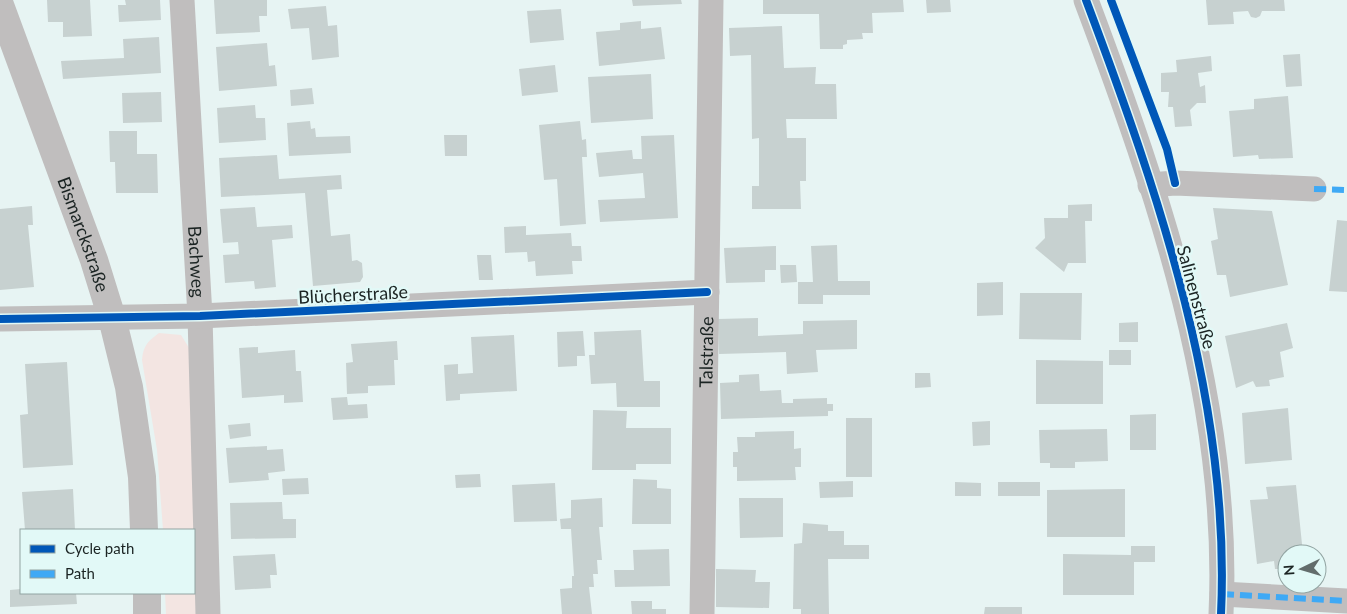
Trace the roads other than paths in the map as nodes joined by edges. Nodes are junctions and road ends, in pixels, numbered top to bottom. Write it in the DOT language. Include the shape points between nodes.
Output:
graph roads {
  1 [pos="182,0"];
  2 [pos="711,0"];
  3 [pos="1086,0"];
  4 [pos="0,5"];
  5 [pos="1150,185"];
  6 [pos="1314,189"];
  7 [pos="707,292"];
  8 [pos="200,316"];
  9 [pos="112,318"];
  10 [pos="0,319"];
  11 [pos="144,529"];
  12 [pos="147,594"];
  13 [pos="1347,601"];
  14 [pos="1221,604"];
  15 [pos="147,614"];
  16 [pos="208,614"];
  17 [pos="702,614"];
  1 -- 8 [label="street, Bachweg"];
  2 -- 7 [label="street, Talstraße"];
  3 -- 5 [label="street, Salinenstraße" via="1115,76"];
  4 -- 9 [label="street, Bismarckstraße" via="94,260"];
  5 -- 6 [label="street"];
  5 -- 14 [label="street, Salinenstraße" via="1189,320 1208,408 1218,494"];
  7 -- 8 [label="street, Blücherstraße"];
  7 -- 17 [label="street, Talstraße"];
  8 -- 9 [label="street, Blücherstraße"];
  8 -- 16 [label="street, Bachweg"];
  9 -- 10 [label="street, Blücherstraße"];
  9 -- 11 [label="street, Bismarckstraße" via="129,387 142,477"];
  12 -- 15 [label="street"];
  13 -- 14 [label="street"];
}
